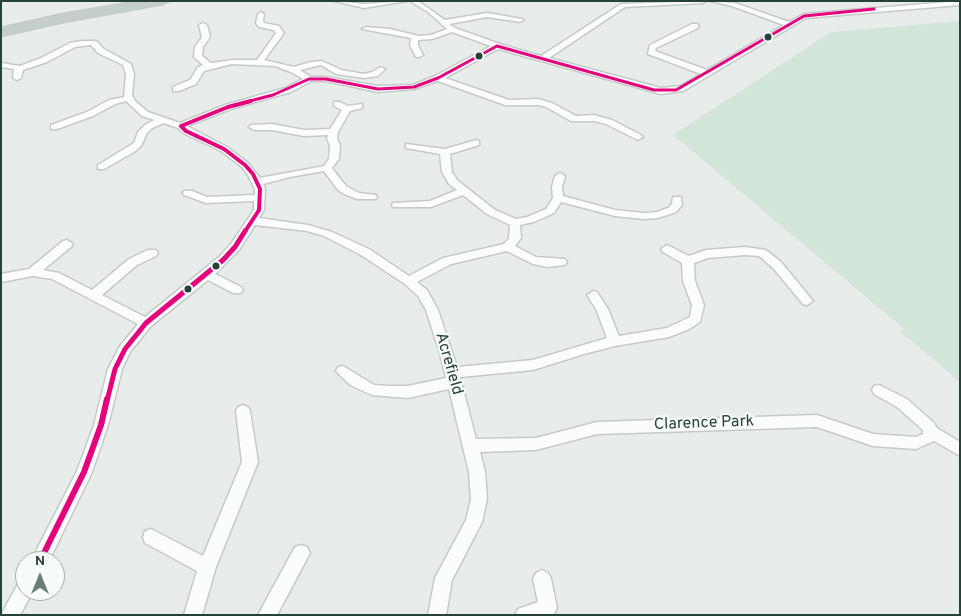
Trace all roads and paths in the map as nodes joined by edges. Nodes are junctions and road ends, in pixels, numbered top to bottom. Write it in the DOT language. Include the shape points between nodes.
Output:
graph roads {
  1 [pos="128,1"];
  2 [pos="163,1"];
  3 [pos="337,1"];
  4 [pos="404,1"];
  5 [pos="413,1"];
  6 [pos="703,1"];
  7 [pos="713,1"];
  8 [pos="862,1"];
  9 [pos="722,2"];
  10 [pos="960,2"];
  11 [pos="874,9"];
  12 [pos="90,10"];
  13 [pos="261,14"];
  14 [pos="520,20"];
  15 [pos="444,23"];
  16 [pos="788,24"];
  17 [pos="203,25"];
  18 [pos="1,26"];
  19 [pos="695,26"];
  20 [pos="366,29"];
  21 [pos="452,30"];
  22 [pos="1,32"];
  23 [pos="415,38"];
  24 [pos="497,46"];
  25 [pos="420,55"];
  26 [pos="543,58"];
  27 [pos="259,62"];
  28 [pos="3,65"];
  29 [pos="209,66"];
  30 [pos="20,68"];
  31 [pos="381,69"];
  32 [pos="294,70"];
  33 [pos="707,73"];
  34 [pos="18,78"];
  35 [pos="438,78"];
  36 [pos="310,79"];
  37 [pos="176,89"];
  38 [pos="129,98"];
  39 [pos="337,104"];
  40 [pos="359,106"];
  41 [pos="347,108"];
  42 [pos="162,121"];
  43 [pos="181,126"];
  44 [pos="54,127"];
  45 [pos="254,127"];
  46 [pos="333,132"];
  47 [pos="638,137"];
  48 [pos="476,143"];
  49 [pos="409,146"];
  50 [pos="445,152"];
  51 [pos="101,166"];
  52 [pos="327,168"];
  53 [pos="560,176"];
  54 [pos="257,182"];
  55 [pos="464,191"];
  56 [pos="188,194"];
  57 [pos="372,197"];
  58 [pos="260,198"];
  59 [pos="558,198"];
  60 [pos="677,199"];
  61 [pos="397,205"];
  62 [pos="253,221"];
  63 [pos="515,223"];
  64 [pos="67,244"];
  65 [pos="508,247"];
  66 [pos="667,249"];
  67 [pos="152,253"];
  68 [pos="688,261"];
  69 [pos="561,262"];
  70 [pos="33,272"];
  71 [pos="207,275"];
  72 [pos="1,278"];
  73 [pos="408,281"];
  74 [pos="237,290"];
  75 [pos="94,295"];
  76 [pos="593,295"];
  77 [pos="807,301"];
  78 [pos="146,323"];
  79 [pos="615,341"];
  80 [pos="343,371"];
  81 [pos="453,377"];
  82 [pos="878,390"];
  83 [pos="243,411"];
  84 [pos="932,432"];
  85 [pos="470,446"];
  86 [pos="960,450"];
  87 [pos="151,537"];
  88 [pos="45,551"];
  89 [pos="301,553"];
  90 [pos="206,567"];
  91 [pos="542,579"];
  92 [pos="18,601"];
  93 [pos="10,615"];
  94 [pos="193,615"];
  95 [pos="267,615"];
  96 [pos="437,615"];
  97 [pos="524,615"];
  1 -- 12 [label="highway"];
  2 -- 12 [label="highway"];
  3 -- 4 [label="street" via="370,6"];
  5 -- 15 [label="street"];
  6 -- 26 [label="street" via="623,5"];
  7 -- 9 [label="street"];
  8 -- 11 [label="street"];
  9 -- 16 [label="street"];
  10 -- 11 [label="street"];
  11 -- 16 [label="street" via="815,14"];
  12 -- 18 [label="highway"];
  12 -- 22 [label="highway"];
  13 -- 27 [label="street" via="259,21 262,25 276,28 280,33"];
  14 -- 15 [label="street" via="487,16"];
  15 -- 21 [label="street"];
  16 -- 33 [label="street"];
  17 -- 29 [label="street" via="206,37 199,47 198,57"];
  19 -- 33 [label="street" via="653,47 651,52"];
  20 -- 23 [label="street"];
  21 -- 23 [label="street" via="432,37"];
  21 -- 24 [label="street"];
  23 -- 25 [label="street" via="414,45"];
  24 -- 26 [label="street"];
  24 -- 35 [label="street"];
  26 -- 33 [label="street" via="661,91 683,88"];
  27 -- 29 [label="street"];
  27 -- 32 [label="street"];
  28 -- 30 [label="street"];
  29 -- 37 [label="street" via="202,69 192,82"];
  30 -- 34 [label="street"];
  30 -- 38 [label="street" via="72,45 93,43 101,51 127,64"];
  31 -- 32 [label="street" via="364,76 339,72 324,61"];
  32 -- 36 [label="street"];
  35 -- 36 [label="street" via="414,87 391,90 326,78"];
  35 -- 47 [label="street" via="508,103 538,102 574,119 594,118 609,122"];
  36 -- 43 [label="street" via="288,90 228,107"];
  38 -- 42 [label="street" via="137,108"];
  38 -- 44 [label="street"];
  39 -- 41 [label="street"];
  40 -- 41 [label="street"];
  41 -- 46 [label="street"];
  42 -- 43 [label="street"];
  42 -- 51 [label="street" via="149,126 131,150"];
  43 -- 54 [label="street" via="224,149 245,165"];
  45 -- 46 [label="street"];
  46 -- 52 [label="street" via="334,158"];
  48 -- 50 [label="street"];
  49 -- 50 [label="street"];
  50 -- 55 [label="street" via="447,172"];
  52 -- 54 [label="street"];
  52 -- 57 [label="street" via="348,192"];
  53 -- 59 [label="street"];
  54 -- 58 [label="street"];
  55 -- 61 [label="street" via="431,204"];
  55 -- 63 [label="street" via="491,212"];
  56 -- 58 [label="street" via="206,200"];
  58 -- 62 [label="street" via="259,210"];
  59 -- 60 [label="street" via="615,213 644,216 672,210"];
  59 -- 63 [label="street" via="550,211"];
  62 -- 71 [label="street" via="235,247"];
  62 -- 73 [label="street, Acrefield" via="328,234 365,252"];
  63 -- 65 [label="street" via="515,238"];
  64 -- 70 [label="street"];
  65 -- 69 [label="street" via="533,260"];
  65 -- 73 [label="street" via="447,261"];
  66 -- 68 [label="street"];
  67 -- 75 [label="street" via="133,262"];
  68 -- 77 [label="street" via="706,254 762,253 777,265"];
  68 -- 79 [label="street" via="698,305 696,319 669,332"];
  70 -- 72 [label="street"];
  70 -- 75 [label="street" via="55,276"];
  71 -- 74 [label="street"];
  71 -- 78 [label="street"];
  73 -- 81 [label="street, Acrefield" via="423,293 432,310"];
  75 -- 78 [label="street"];
  76 -- 79 [label="street"];
  78 -- 88 [label="street" via="119,360 90,455"];
  79 -- 81 [label="street" via="533,365 487,368"];
  80 -- 81 [label="street" via="372,390 390,392 408,392"];
  81 -- 85 [label="street, Acrefield"];
  82 -- 84 [label="street" via="902,403"];
  83 -- 90 [label="street" via="250,462"];
  84 -- 85 [label="street, Clarence Park" via="928,439 916,443 894,443 873,440 818,421 616,427 597,428 536,444"];
  84 -- 86 [label="street"];
  85 -- 96 [label="street, Acrefield" via="477,472 479,499 474,522 444,578"];
  87 -- 90 [label="street"];
  89 -- 95 [label="street"];
  90 -- 94 [label="street"];
  91 -- 97 [label="street" via="548,608"];
  92 -- 93 [label="street"];
}
